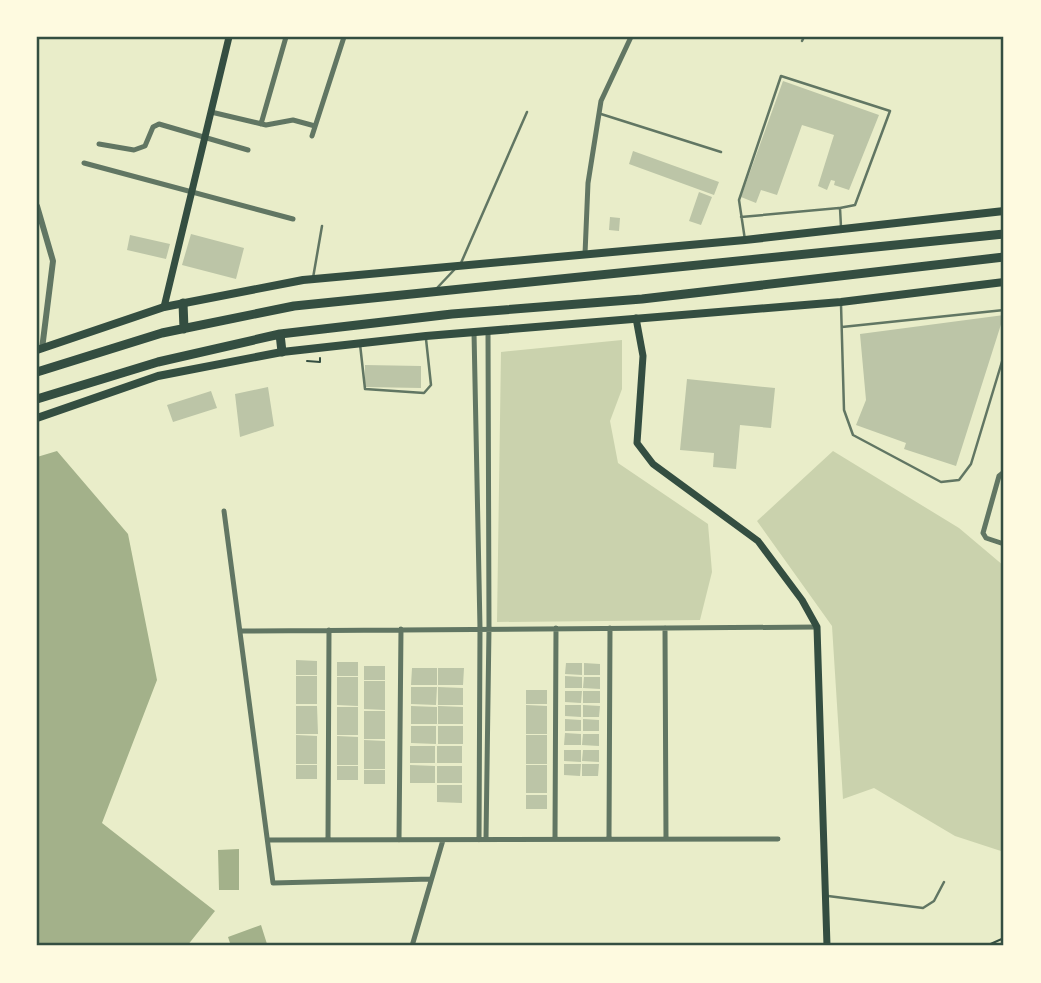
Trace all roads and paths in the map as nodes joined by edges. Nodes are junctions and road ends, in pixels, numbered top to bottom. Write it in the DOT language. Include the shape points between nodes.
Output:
graph roads {
  1 [pos="229,37"];
  2 [pos="286,37"];
  3 [pos="344,37"];
  4 [pos="631,37"];
  5 [pos="211,111"];
  6 [pos="527,112"];
  7 [pos="599,114"];
  8 [pos="261,124"];
  9 [pos="315,126"];
  10 [pos="205,135"];
  11 [pos="312,136"];
  12 [pos="99,144"];
  13 [pos="248,150"];
  14 [pos="721,152"];
  15 [pos="84,163"];
  16 [pos="192,191"];
  17 [pos="37,206"];
  18 [pos="840,208"];
  19 [pos="1004,211"];
  20 [pos="741,217"];
  21 [pos="293,219"];
  22 [pos="322,226"];
  23 [pos="842,229"];
  24 [pos="1004,234"];
  25 [pos="745,240"];
  26 [pos="585,254"];
  27 [pos="1004,257"];
  28 [pos="460,264"];
  29 [pos="313,279"];
  30 [pos="1004,282"];
  31 [pos="435,290"];
  32 [pos="841,302"];
  33 [pos="183,303"];
  34 [pos="164,307"];
  35 [pos="1004,310"];
  36 [pos="636,318"];
  37 [pos="842,327"];
  38 [pos="184,329"];
  39 [pos="488,331"];
  40 [pos="474,332"];
  41 [pos="280,334"];
  42 [pos="426,336"];
  43 [pos="360,342"];
  44 [pos="39,350"];
  45 [pos="305,350"];
  46 [pos="282,352"];
  47 [pos="1004,355"];
  48 [pos="320,362"];
  49 [pos="40,371"];
  50 [pos="37,399"];
  51 [pos="37,418"];
  52 [pos="1004,472"];
  53 [pos="224,510"];
  54 [pos="1004,544"];
  55 [pos="817,627"];
  56 [pos="480,628"];
  57 [pos="489,628"];
  58 [pos="556,628"];
  59 [pos="610,628"];
  60 [pos="665,628"];
  61 [pos="401,629"];
  62 [pos="329,630"];
  63 [pos="240,631"];
  64 [pos="483,839"];
  65 [pos="555,839"];
  66 [pos="609,839"];
  67 [pos="666,839"];
  68 [pos="778,839"];
  69 [pos="268,840"];
  70 [pos="328,840"];
  71 [pos="399,840"];
  72 [pos="443,840"];
  73 [pos="431,879"];
  74 [pos="944,882"];
  75 [pos="826,895"];
  76 [pos="1004,938"];
  77 [pos="412,946"];
  78 [pos="827,946"];
  79 [pos="986,946"];
  1 -- 5 [label="main road"];
  2 -- 8 [label="street"];
  3 -- 9 [label="street"];
  4 -- 7 [label="street"];
  5 -- 8 [label="street"];
  5 -- 10 [label="main road"];
  6 -- 28 [label="lane"];
  7 -- 14 [label="lane"];
  7 -- 26 [label="street" via="588,183"];
  8 -- 9 [label="street" via="293,121"];
  9 -- 11 [label="street"];
  10 -- 12 [label="street" via="159,124 152,127 145,146 134,150"];
  10 -- 13 [label="street"];
  10 -- 16 [label="main road"];
  15 -- 16 [label="street"];
  16 -- 21 [label="street"];
  16 -- 34 [label="main road"];
  17 -- 44 [label="street" via="53,261"];
  18 -- 20 [label="lane"];
  18 -- 20 [label="lane" via="855,205 890,111 781,76 739,200"];
  18 -- 23 [label="lane"];
  19 -- 23 [label="main road"];
  20 -- 25 [label="lane"];
  22 -- 29 [label="lane"];
  23 -- 25 [label="main road"];
  24 -- 31 [label="highway"];
  25 -- 26 [label="main road"];
  26 -- 28 [label="main road"];
  27 -- 41 [label="highway"];
  28 -- 29 [label="main road"];
  28 -- 31 [label="lane"];
  29 -- 33 [label="main road"];
  30 -- 32 [label="main road"];
  31 -- 38 [label="highway" via="294,306"];
  32 -- 36 [label="main road"];
  32 -- 37 [label="lane"];
  33 -- 34 [label="main road"];
  33 -- 38 [label="highway"];
  34 -- 44 [label="main road"];
  35 -- 37 [label="lane"];
  36 -- 39 [label="main road"];
  36 -- 55 [label="main road" via="643,356 637,443 653,464 758,541"];
  37 -- 47 [label="lane" via="844,410 853,435 941,482 959,480 971,464"];
  38 -- 49 [label="highway"];
  39 -- 40 [label="main road"];
  39 -- 57 [label="street"];
  40 -- 42 [label="main road"];
  40 -- 56 [label="street"];
  41 -- 46 [label="highway"];
  41 -- 50 [label="highway" via="158,362"];
  42 -- 43 [label="main road"];
  42 -- 43 [label="lane" via="430,384 424,393 365,389"];
  43 -- 46 [label="main road"];
  45 -- 48 [label="path" via="307,363"];
  46 -- 51 [label="main road" via="158,376"];
  52 -- 54 [label="street" via="983,533"];
  53 -- 63 [label="street"];
  55 -- 60 [label="street"];
  55 -- 75 [label="main road"];
  56 -- 57 [label="street"];
  56 -- 61 [label="street"];
  56 -- 64 [label="street"];
  57 -- 58 [label="street"];
  57 -- 64 [label="street"];
  58 -- 59 [label="street"];
  58 -- 65 [label="street"];
  59 -- 60 [label="street"];
  59 -- 66 [label="street"];
  60 -- 67 [label="street"];
  61 -- 62 [label="street"];
  61 -- 71 [label="street"];
  62 -- 63 [label="street"];
  62 -- 70 [label="street"];
  63 -- 69 [label="street"];
  64 -- 65 [label="street"];
  64 -- 72 [label="street"];
  65 -- 66 [label="street"];
  66 -- 67 [label="street"];
  67 -- 68 [label="street"];
  69 -- 70 [label="street"];
  69 -- 73 [label="street" via="273,883"];
  70 -- 71 [label="street"];
  71 -- 72 [label="street"];
  72 -- 73 [label="street"];
  73 -- 77 [label="street"];
  74 -- 75 [label="lane" via="934,901 923,908"];
  75 -- 78 [label="main road"];
  76 -- 79 [label="path"];
}
